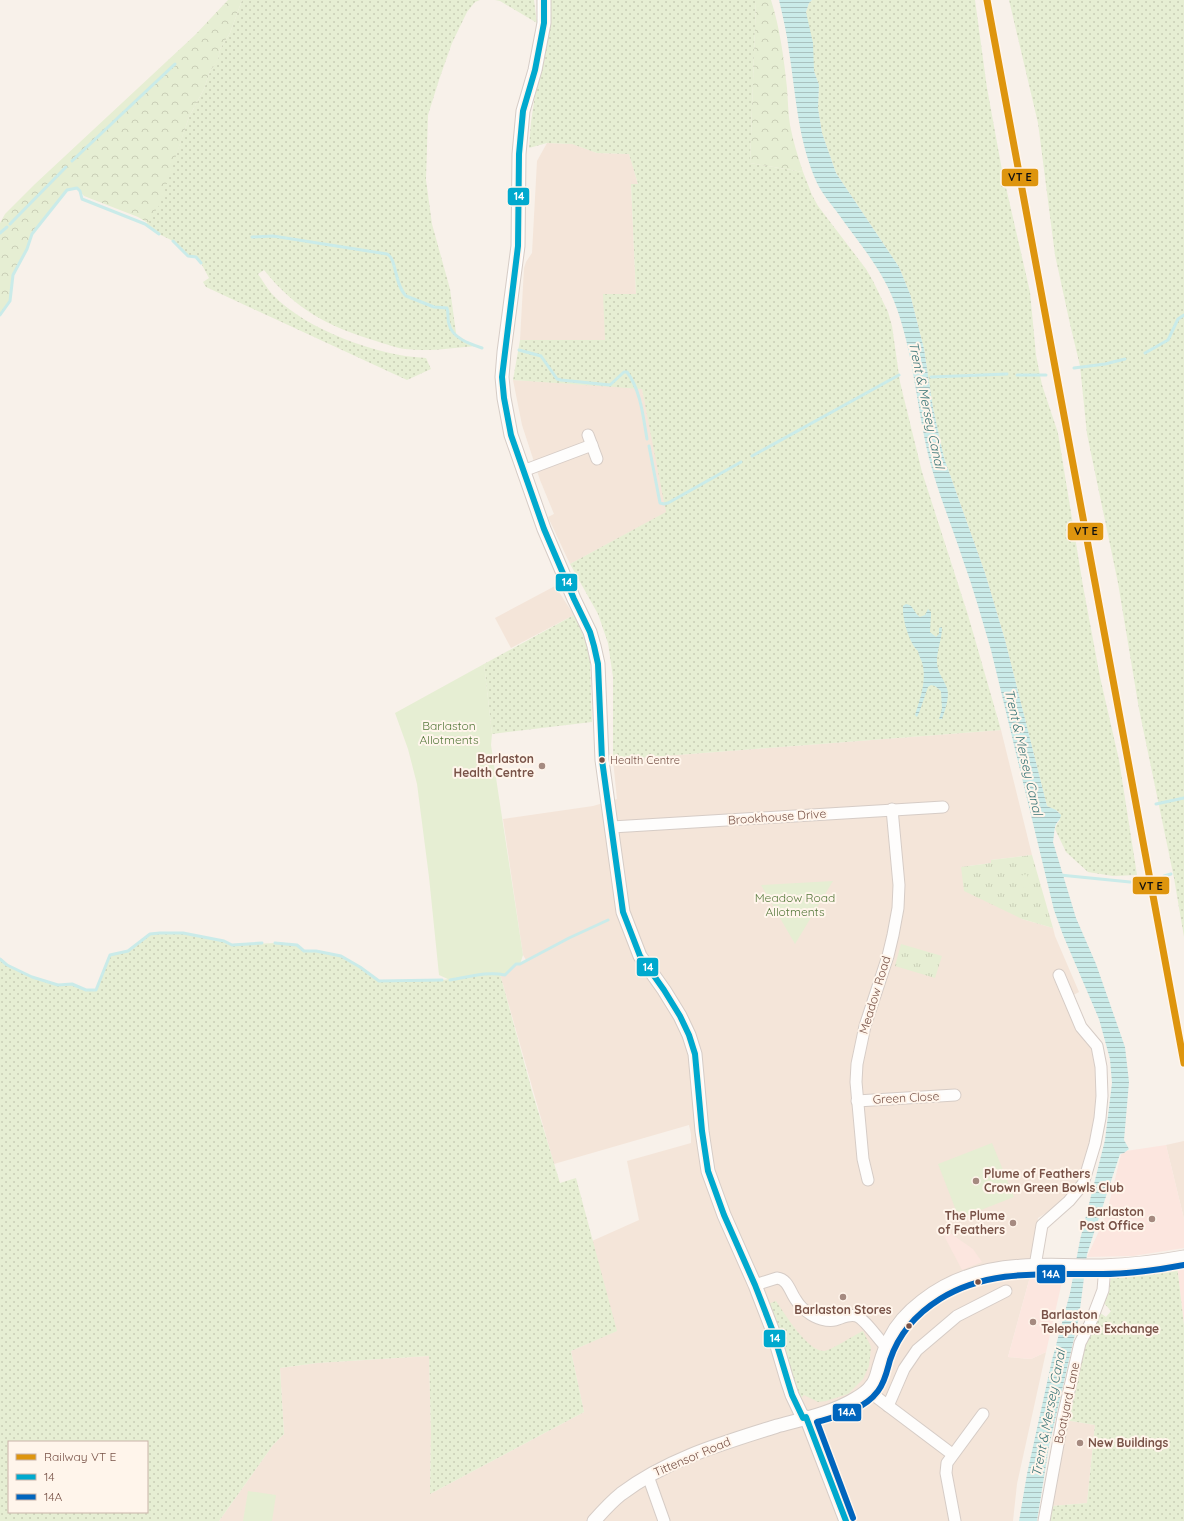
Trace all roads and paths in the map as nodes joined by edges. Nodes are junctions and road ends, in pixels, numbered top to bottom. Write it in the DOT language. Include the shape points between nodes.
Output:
graph roads {
  1 [pos="544,0"];
  2 [pos="597,459"];
  3 [pos="523,470"];
  4 [pos="943,807"];
  5 [pos="892,809"];
  6 [pos="612,828"];
  7 [pos="1059,975"];
  8 [pos="955,1095"];
  9 [pos="857,1101"];
  10 [pos="868,1180"];
  11 [pos="1184,1257"];
  12 [pos="1035,1266"];
  13 [pos="1105,1266"];
  14 [pos="755,1284"];
  15 [pos="1006,1290"];
  16 [pos="886,1346"];
  17 [pos="867,1390"];
  18 [pos="888,1406"];
  19 [pos="983,1414"];
  20 [pos="805,1418"];
  21 [pos="952,1454"];
  22 [pos="648,1476"];
  23 [pos="594,1521"];
  24 [pos="664,1521"];
  25 [pos="846,1521"];
  26 [pos="955,1521"];
  27 [pos="1044,1521"];
  1 -- 3 [label="street" via="544,23 535,70 523,111 519,154 518,246 502,377 511,435"];
  2 -- 3 [label="street" via="590,440"];
  3 -- 6 [label="street" via="544,529 594,646 598,664 602,760"];
  4 -- 5 [label="street, Brookhouse Drive"];
  5 -- 6 [label="street, Brookhouse Drive"];
  5 -- 9 [label="street, Meadow Road" via="899,886 898,908 889,951 860,1046 856,1082"];
  6 -- 14 [label="street" via="623,912 640,956 664,990 689,1035 695,1054 708,1171 724,1215"];
  7 -- 12 [label="street" via="1081,1027 1097,1046 1102,1096 1095,1144 1083,1184 1069,1201 1042,1225"];
  8 -- 9 [label="street, Green Close"];
  9 -- 10 [label="street, Meadow Road" via="863,1159"];
  11 -- 13 [label="street"];
  12 -- 13 [label="street"];
  12 -- 16 [label="street" via="987,1270 946,1286 908,1313 898,1324"];
  13 -- 27 [label="street, Boatyard Lane" via="1103,1290 1080,1343"];
  14 -- 16 [label="street" via="780,1278 809,1314 830,1320 856,1316 863,1319"];
  14 -- 20 [label="street" via="772,1329 790,1390"];
  15 -- 18 [label="street" via="956,1316 917,1350 904,1369"];
  16 -- 17 [label="street" via="875,1380"];
  17 -- 18 [label="street"];
  17 -- 20 [label="street, Tittensor Road" via="856,1399"];
  18 -- 21 [label="street"];
  19 -- 21 [label="street"];
  20 -- 22 [label="street, Tittensor Road" via="700,1452"];
  20 -- 25 [label="street"];
  21 -- 26 [label="street" via="947,1463 946,1473"];
  22 -- 23 [label="street, Tittensor Road" via="619,1495"];
  22 -- 24 [label="street"];
}
